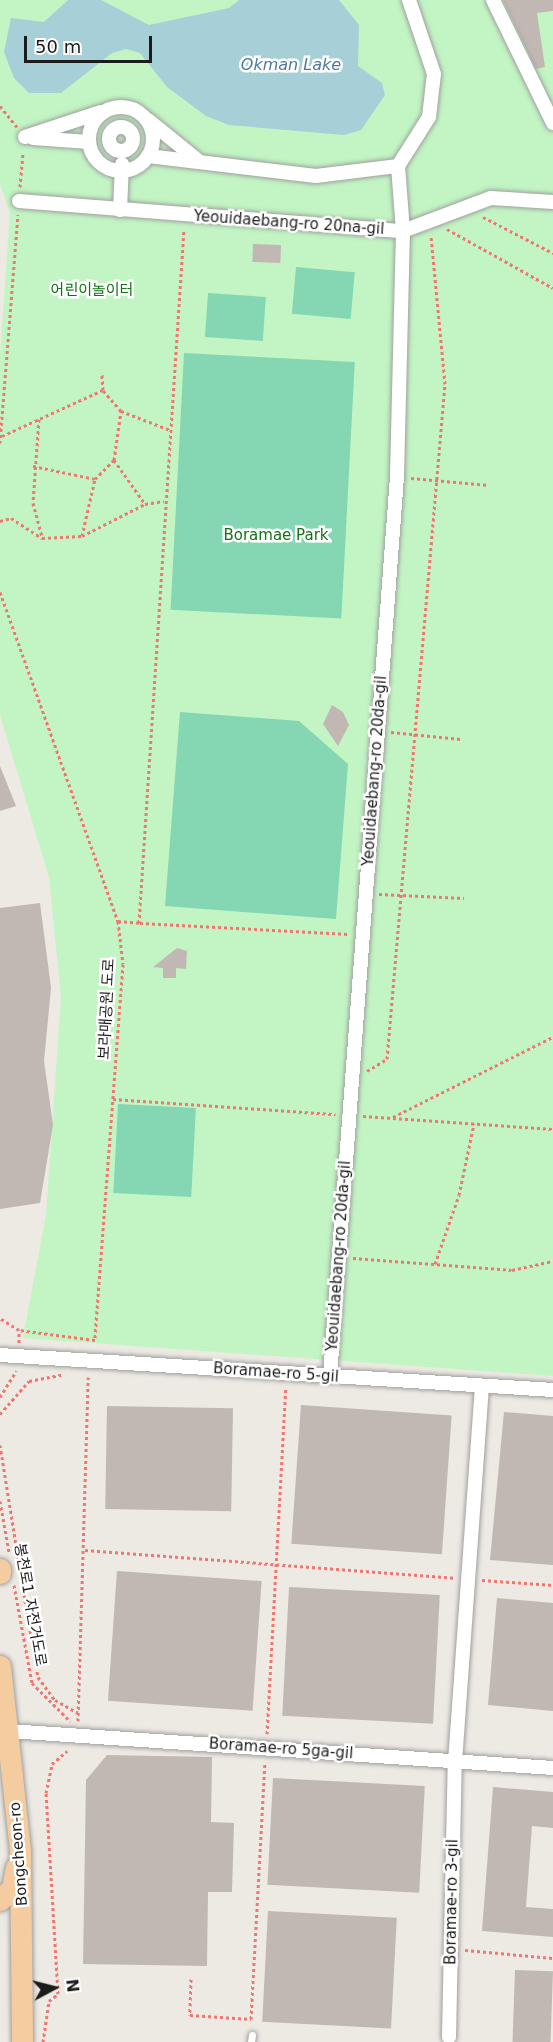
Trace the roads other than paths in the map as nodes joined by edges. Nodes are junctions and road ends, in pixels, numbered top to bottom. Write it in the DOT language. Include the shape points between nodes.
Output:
graph roads {
  1 [pos="410,0"];
  2 [pos="492,0"];
  3 [pos="121,107"];
  4 [pos="101,114"];
  5 [pos="146,118"];
  6 [pos="553,123"];
  7 [pos="121,139"];
  8 [pos="89,140"];
  9 [pos="153,140"];
  10 [pos="146,158"];
  11 [pos="99,162"];
  12 [pos="202,164"];
  13 [pos="398,166"];
  14 [pos="122,171"];
  15 [pos="19,201"];
  16 [pos="553,202"];
  17 [pos="120,210"];
  18 [pos="403,231"];
  19 [pos="0,1355"];
  20 [pos="330,1376"];
  21 [pos="482,1386"];
  22 [pos="553,1390"];
  23 [pos="0,1666"];
  24 [pos="9,1731"];
  25 [pos="455,1762"];
  26 [pos="553,1768"];
  27 [pos="20,1849"];
  28 [pos="0,1900"];
  29 [pos="450,2040"];
  30 [pos="22,2042"];
  1 -- 13 [label="street" via="434,74 429,117"];
  2 -- 6 [label="street"];
  3 -- 4 [label="street"];
  3 -- 5 [label="street"];
  3 -- 7 [label="street"];
  4 -- 7 [label="street"];
  4 -- 8 [label="street"];
  4 -- 8 [label="street" via="25,137"];
  5 -- 7 [label="street"];
  5 -- 9 [label="street"];
  5 -- 12 [label="street"];
  7 -- 8 [label="street"];
  7 -- 9 [label="street"];
  7 -- 10 [label="street"];
  7 -- 11 [label="street"];
  7 -- 14 [label="street"];
  8 -- 11 [label="street"];
  9 -- 10 [label="street"];
  10 -- 12 [label="street"];
  10 -- 14 [label="street"];
  11 -- 14 [label="street"];
  12 -- 13 [label="street" via="316,176"];
  13 -- 18 [label="street, Yeouidaebang-ro 20da-gil"];
  14 -- 17 [label="street"];
  15 -- 17 [label="street, Yeouidaebang-ro 20na-gil"];
  16 -- 18 [label="street, Yeouidaebang-ro 20na-gil" via="516,196 465,207"];
  17 -- 18 [label="street, Yeouidaebang-ro 20na-gil"];
  18 -- 20 [label="street, Yeouidaebang-ro 20da-gil" via="397,476"];
  19 -- 20 [label="street, Boramae-ro 5-gil"];
  20 -- 21 [label="street, Boramae-ro 5-gil"];
  21 -- 22 [label="street, Boramae-ro 5-gil"];
  21 -- 25 [label="street, Boramae-ro 3-gil"];
  23 -- 24 [label="main road, Bongcheon-ro"];
  24 -- 25 [label="street, Boramae-ro 5ga-gil"];
  24 -- 27 [label="main road, Bongcheon-ro"];
  25 -- 26 [label="street, Boramae-ro 5ga-gil"];
  25 -- 29 [label="street, Boramae-ro 3-gil"];
  27 -- 28 [label="main road" via="12,1888"];
  27 -- 30 [label="main road, Bongcheon-ro"];
}
